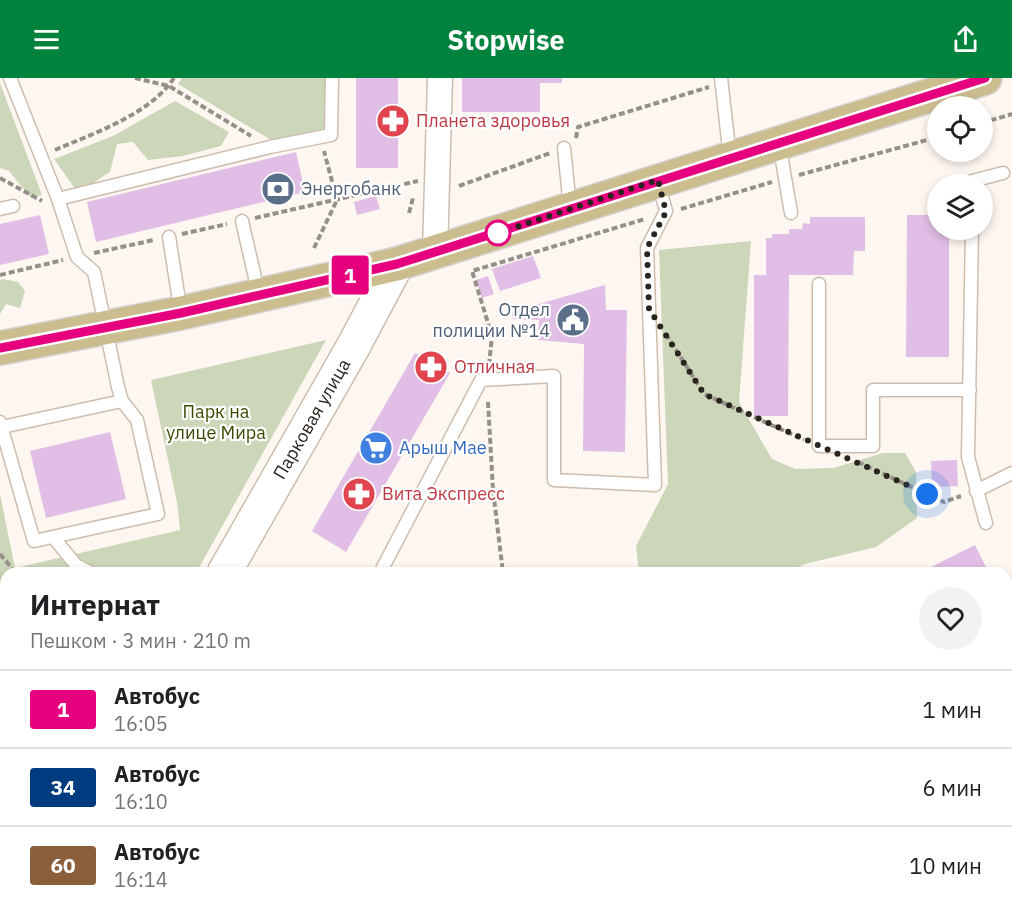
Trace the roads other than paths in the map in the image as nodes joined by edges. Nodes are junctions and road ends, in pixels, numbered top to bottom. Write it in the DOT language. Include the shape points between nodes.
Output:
graph roads {
  1 [pos="10,78"];
  2 [pos="332,78"];
  3 [pos="440,78"];
  4 [pos="985,78"];
  5 [pos="722,81"];
  6 [pos="778,143"];
  7 [pos="564,148"];
  8 [pos="730,159"];
  9 [pos="1003,172"];
  10 [pos="993,175"];
  11 [pos="658,180"];
  12 [pos="59,202"];
  13 [pos="571,209"];
  14 [pos="791,213"];
  15 [pos="242,221"];
  16 [pos="169,237"];
  17 [pos="972,240"];
  18 [pos="435,252"];
  19 [pos="397,264"];
  20 [pos="819,284"];
  21 [pos="259,295"];
  22 [pos="181,313"];
  23 [pos="104,327"];
  24 [pos="0,348"];
  25 [pos="970,390"];
  26 [pos="122,401"];
  27 [pos="1,424"];
  28 [pos="1012,473"];
  29 [pos="976,491"];
  30 [pos="986,523"];
  31 [pos="52,537"];
  32 [pos="80,567"];
  33 [pos="227,567"];
  34 [pos="383,567"];
  1 -- 12 [label="lane"];
  2 -- 12 [label="lane" via="332,135 270,147"];
  3 -- 18 [label="street"];
  4 -- 6 [label="main road"];
  5 -- 8 [label="lane"];
  6 -- 8 [label="main road"];
  6 -- 14 [label="lane"];
  7 -- 13 [label="lane"];
  8 -- 11 [label="main road"];
  9 -- 10 [label="lane"];
  11 -- 13 [label="main road"];
  11 -- 34 [label="lane" via="665,213 647,248 656,485 554,480 554,376 481,380"];
  12 -- 23 [label="lane" via="77,257 94,272"];
  13 -- 18 [label="main road"];
  15 -- 21 [label="lane"];
  16 -- 22 [label="lane"];
  17 -- 25 [label="lane"];
  18 -- 19 [label="main road"];
  19 -- 21 [label="main road"];
  19 -- 33 [label="street, Парковая улица"];
  20 -- 25 [label="lane" via="819,446 873,446 873,390"];
  21 -- 22 [label="main road"];
  22 -- 23 [label="main road"];
  23 -- 24 [label="main road"];
  23 -- 26 [label="lane"];
  25 -- 29 [label="lane" via="968,457"];
  26 -- 27 [label="lane"];
  26 -- 31 [label="lane" via="137,420 158,514"];
  27 -- 31 [label="lane" via="34,541"];
  28 -- 29 [label="lane"];
  29 -- 30 [label="lane"];
  31 -- 32 [label="lane"];
}
